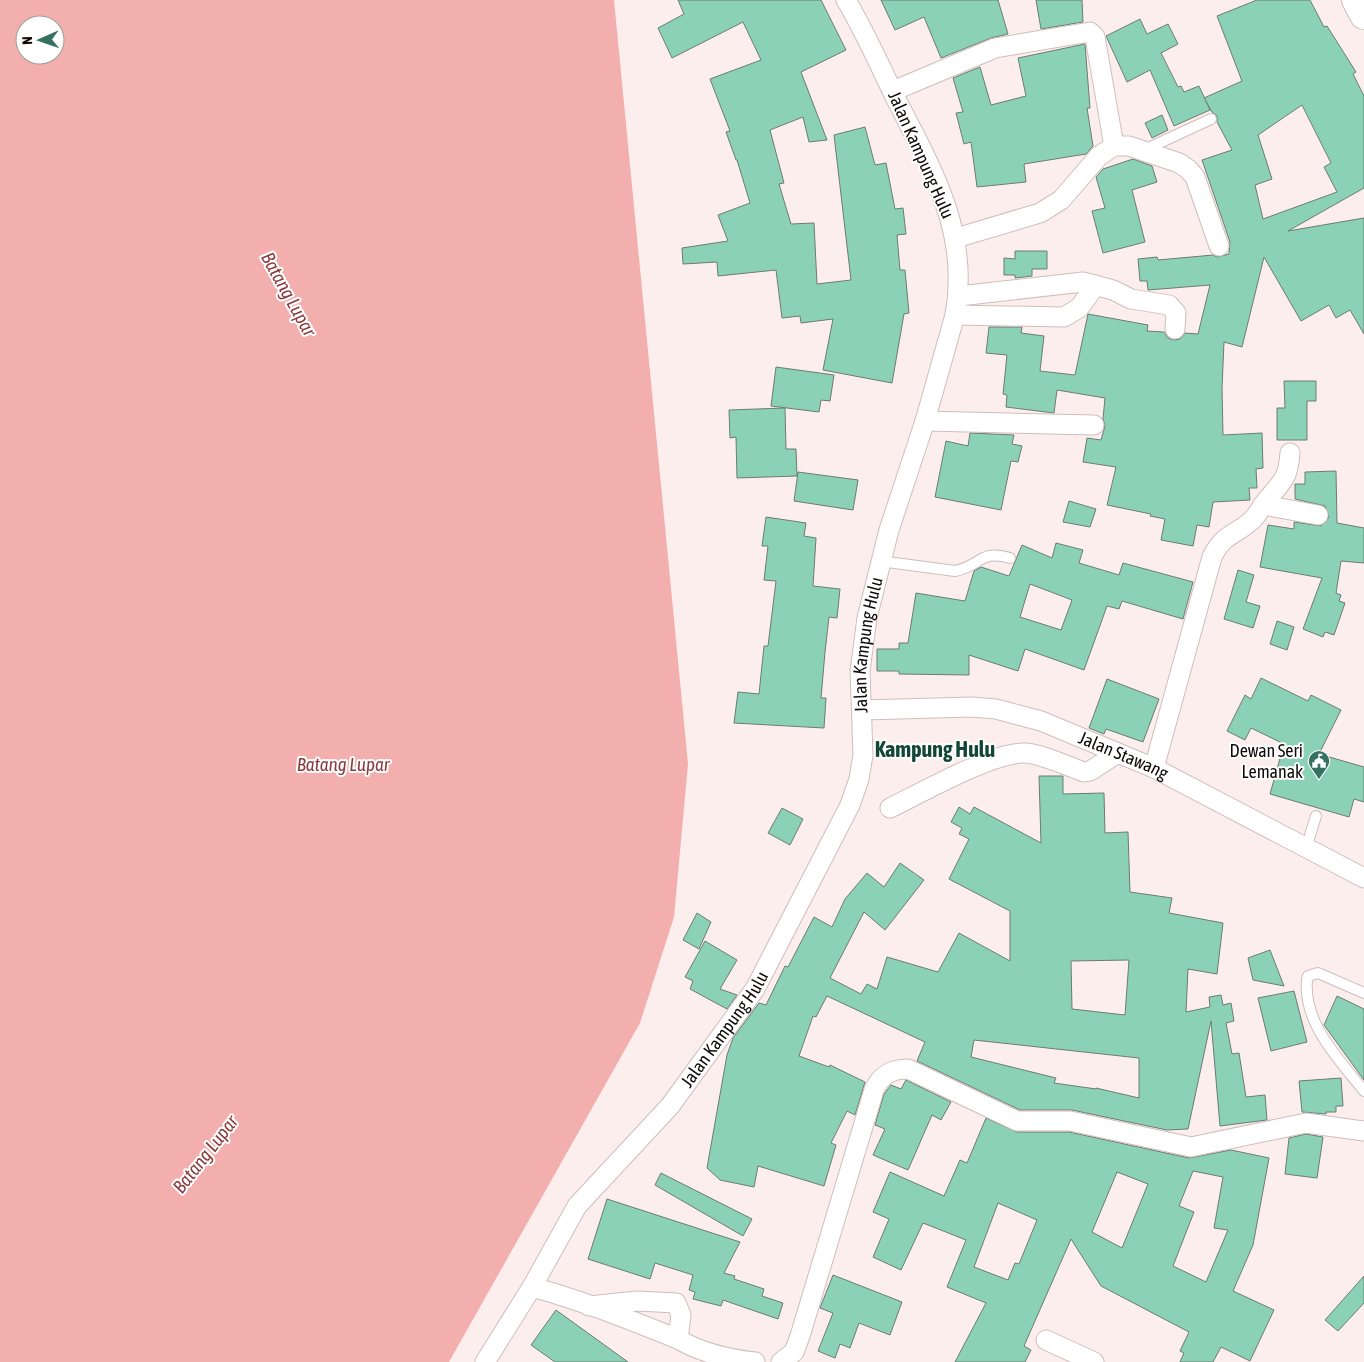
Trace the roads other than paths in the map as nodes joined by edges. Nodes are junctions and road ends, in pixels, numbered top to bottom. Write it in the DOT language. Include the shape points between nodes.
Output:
graph roads {
  1 [pos="846,0"];
  2 [pos="1356,0"];
  3 [pos="1364,15"];
  4 [pos="892,91"];
  5 [pos="1211,119"];
  6 [pos="1114,146"];
  7 [pos="1142,151"];
  8 [pos="956,238"];
  9 [pos="1218,246"];
  10 [pos="1096,285"];
  11 [pos="957,305"];
  12 [pos="1175,329"];
  13 [pos="925,421"];
  14 [pos="1094,425"];
  15 [pos="1290,453"];
  16 [pos="1263,505"];
  17 [pos="1318,515"];
  18 [pos="1010,558"];
  19 [pos="880,562"];
  20 [pos="863,710"];
  21 [pos="1118,753"];
  22 [pos="1154,768"];
  23 [pos="890,808"];
  24 [pos="1316,816"];
  25 [pos="1306,848"];
  26 [pos="1364,878"];
  27 [pos="1364,993"];
  28 [pos="1364,1091"];
  29 [pos="1364,1131"];
  30 [pos="532,1287"];
  31 [pos="589,1306"];
  32 [pos="678,1339"];
  33 [pos="1046,1340"];
  34 [pos="485,1362"];
  35 [pos="755,1362"];
  36 [pos="780,1362"];
  37 [pos="1094,1362"];
  1 -- 4 [label="street, Jalan Kampung Hulu"];
  2 -- 3 [label="main road"];
  4 -- 6 [label="street" via="995,48 1090,32 1095,37"];
  4 -- 8 [label="street, Jalan Kampung Hulu" via="948,207"];
  5 -- 7 [label="lane"];
  6 -- 7 [label="street" via="1129,146"];
  6 -- 8 [label="street" via="1099,156 1061,200 1040,213"];
  7 -- 9 [label="street" via="1188,169 1195,178"];
  8 -- 11 [label="street, Jalan Kampung Hulu" via="960,260"];
  10 -- 11 [label="street" via="1083,282"];
  10 -- 11 [label="street" via="1079,308 1064,317"];
  10 -- 12 [label="street" via="1132,299 1169,305 1176,313"];
  11 -- 13 [label="street, Jalan Kampung Hulu"];
  13 -- 14 [label="street"];
  13 -- 19 [label="street, Jalan Kampung Hulu"];
  15 -- 16 [label="street" via="1290,467 1285,480"];
  16 -- 17 [label="street"];
  16 -- 22 [label="street" via="1249,523 1225,537 1212,557"];
  18 -- 19 [label="lane" via="986,555 955,572"];
  19 -- 20 [label="street, Jalan Kampung Hulu" via="862,647"];
  20 -- 21 [label="street, Jalan Stawang" via="996,709 1041,721"];
  20 -- 30 [label="street, Jalan Kampung Hulu" via="863,756 850,805 755,988 670,1106 576,1206"];
  21 -- 22 [label="street, Jalan Stawang"];
  21 -- 23 [label="street" via="1087,772 1027,753 1009,754"];
  22 -- 25 [label="street, Jalan Stawang"];
  24 -- 25 [label="lane"];
  25 -- 26 [label="street, Jalan Stawang"];
  27 -- 28 [label="lane" via="1318,973 1308,976 1313,1019 1324,1041"];
  29 -- 36 [label="street" via="1306,1123 1191,1147 1070,1121 1017,1121 908,1069 891,1071 883,1075 874,1090 794,1352"];
  30 -- 31 [label="street"];
  30 -- 34 [label="street, Jalan Kampung Hulu"];
  31 -- 32 [label="street"];
  31 -- 32 [label="street" via="648,1301 676,1303 681,1315"];
  32 -- 35 [label="street" via="715,1355"];
  33 -- 37 [label="street"];
}
